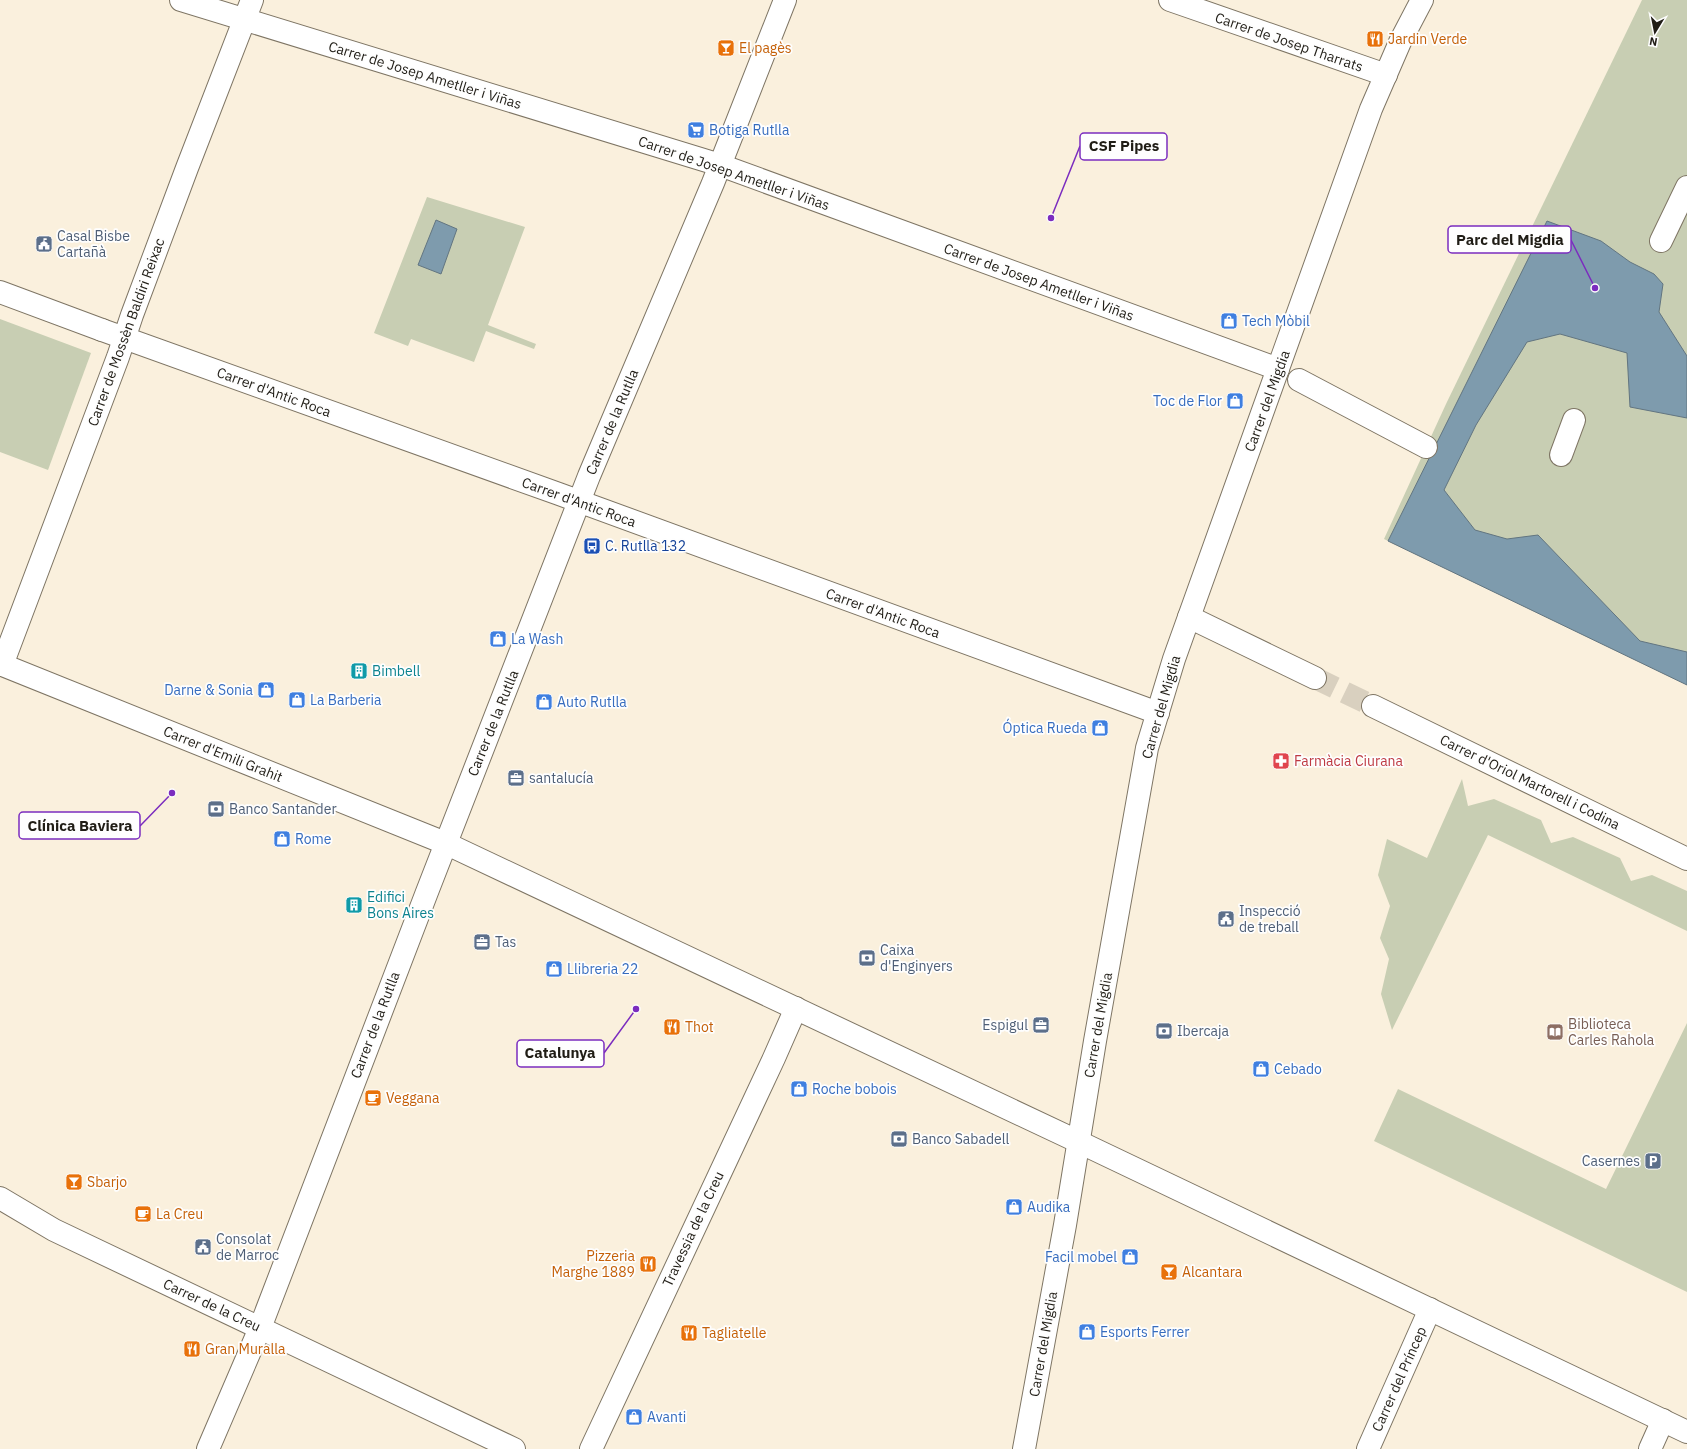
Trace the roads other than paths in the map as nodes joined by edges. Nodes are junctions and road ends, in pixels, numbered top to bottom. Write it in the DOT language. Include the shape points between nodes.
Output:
graph roads {
  1 [pos="181,0"];
  2 [pos="785,0"];
  3 [pos="1170,0"];
  4 [pos="1422,0"];
  5 [pos="248,10"];
  6 [pos="1386,75"];
  7 [pos="720,165"];
  8 [pos="1687,187"];
  9 [pos="1661,241"];
  10 [pos="0,292"];
  11 [pos="124,338"];
  12 [pos="1278,369"];
  13 [pos="1299,380"];
  14 [pos="1574,420"];
  15 [pos="1426,447"];
  16 [pos="1561,455"];
  17 [pos="580,502"];
  18 [pos="1189,617"];
  19 [pos="1,665"];
  20 [pos="1315,678"];
  21 [pos="1373,706"];
  22 [pos="1158,713"];
  23 [pos="445,843"];
  24 [pos="1687,859"];
  25 [pos="796,1008"];
  26 [pos="1079,1142"];
  27 [pos="0,1198"];
  28 [pos="1430,1309"];
  29 [pos="260,1328"];
  30 [pos="1662,1420"];
  31 [pos="1687,1432"];
  32 [pos="208,1449"];
  33 [pos="514,1449"];
  34 [pos="591,1449"];
  35 [pos="1024,1449"];
  36 [pos="1368,1449"];
  37 [pos="1650,1449"];
  1 -- 5 [label="street, Carrer de Josep Ametller i Viñas"];
  2 -- 7 [label="street, Carrer de la Rutlla"];
  3 -- 6 [label="street, Carrer de Josep Tharrats"];
  4 -- 6 [label="street, Carrer del Migdia"];
  5 -- 7 [label="street, Carrer de Josep Ametller i Viñas"];
  5 -- 11 [label="street, Carrer de Mossèn Baldiri Reixac"];
  6 -- 12 [label="street, Carrer del Migdia" via="1371,109"];
  7 -- 12 [label="street, Carrer de Josep Ametller i Viñas"];
  7 -- 17 [label="street, Carrer de la Rutlla"];
  8 -- 9 [label="street"];
  10 -- 11 [label="street, Carrer d'Antic Roca"];
  11 -- 17 [label="street, Carrer d'Antic Roca"];
  11 -- 19 [label="street, Carrer de Mossèn Baldiri Reixac"];
  12 -- 18 [label="street, Carrer del Migdia"];
  13 -- 15 [label="street"];
  14 -- 16 [label="street"];
  17 -- 22 [label="street, Carrer d'Antic Roca"];
  17 -- 23 [label="street, Carrer de la Rutlla"];
  18 -- 20 [label="street"];
  18 -- 22 [label="street, Carrer del Migdia"];
  19 -- 23 [label="street, Carrer d'Emili Grahit"];
  21 -- 24 [label="street, Carrer d'Oriol Martorell i Codina"];
  22 -- 26 [label="street, Carrer del Migdia" via="1147,748"];
  23 -- 25 [label="street, Carrer d'Emili Grahit"];
  23 -- 29 [label="street, Carrer de la Rutlla"];
  25 -- 26 [label="street, Carrer d'Emili Grahit"];
  25 -- 34 [label="street, Travessia de la Creu"];
  26 -- 28 [label="street, Carrer d'Emili Grahit"];
  26 -- 35 [label="street, Carrer del Migdia"];
  27 -- 29 [label="street, Carrer de la Creu" via="54,1230"];
  28 -- 30 [label="street, Carrer d'Emili Grahit"];
  28 -- 36 [label="street, Carrer del Príncep"];
  29 -- 32 [label="street, Carrer de la Rutlla"];
  29 -- 33 [label="street, Carrer de la Creu"];
  30 -- 31 [label="street, Carrer d'Emili Grahit"];
  30 -- 37 [label="street"];
}
